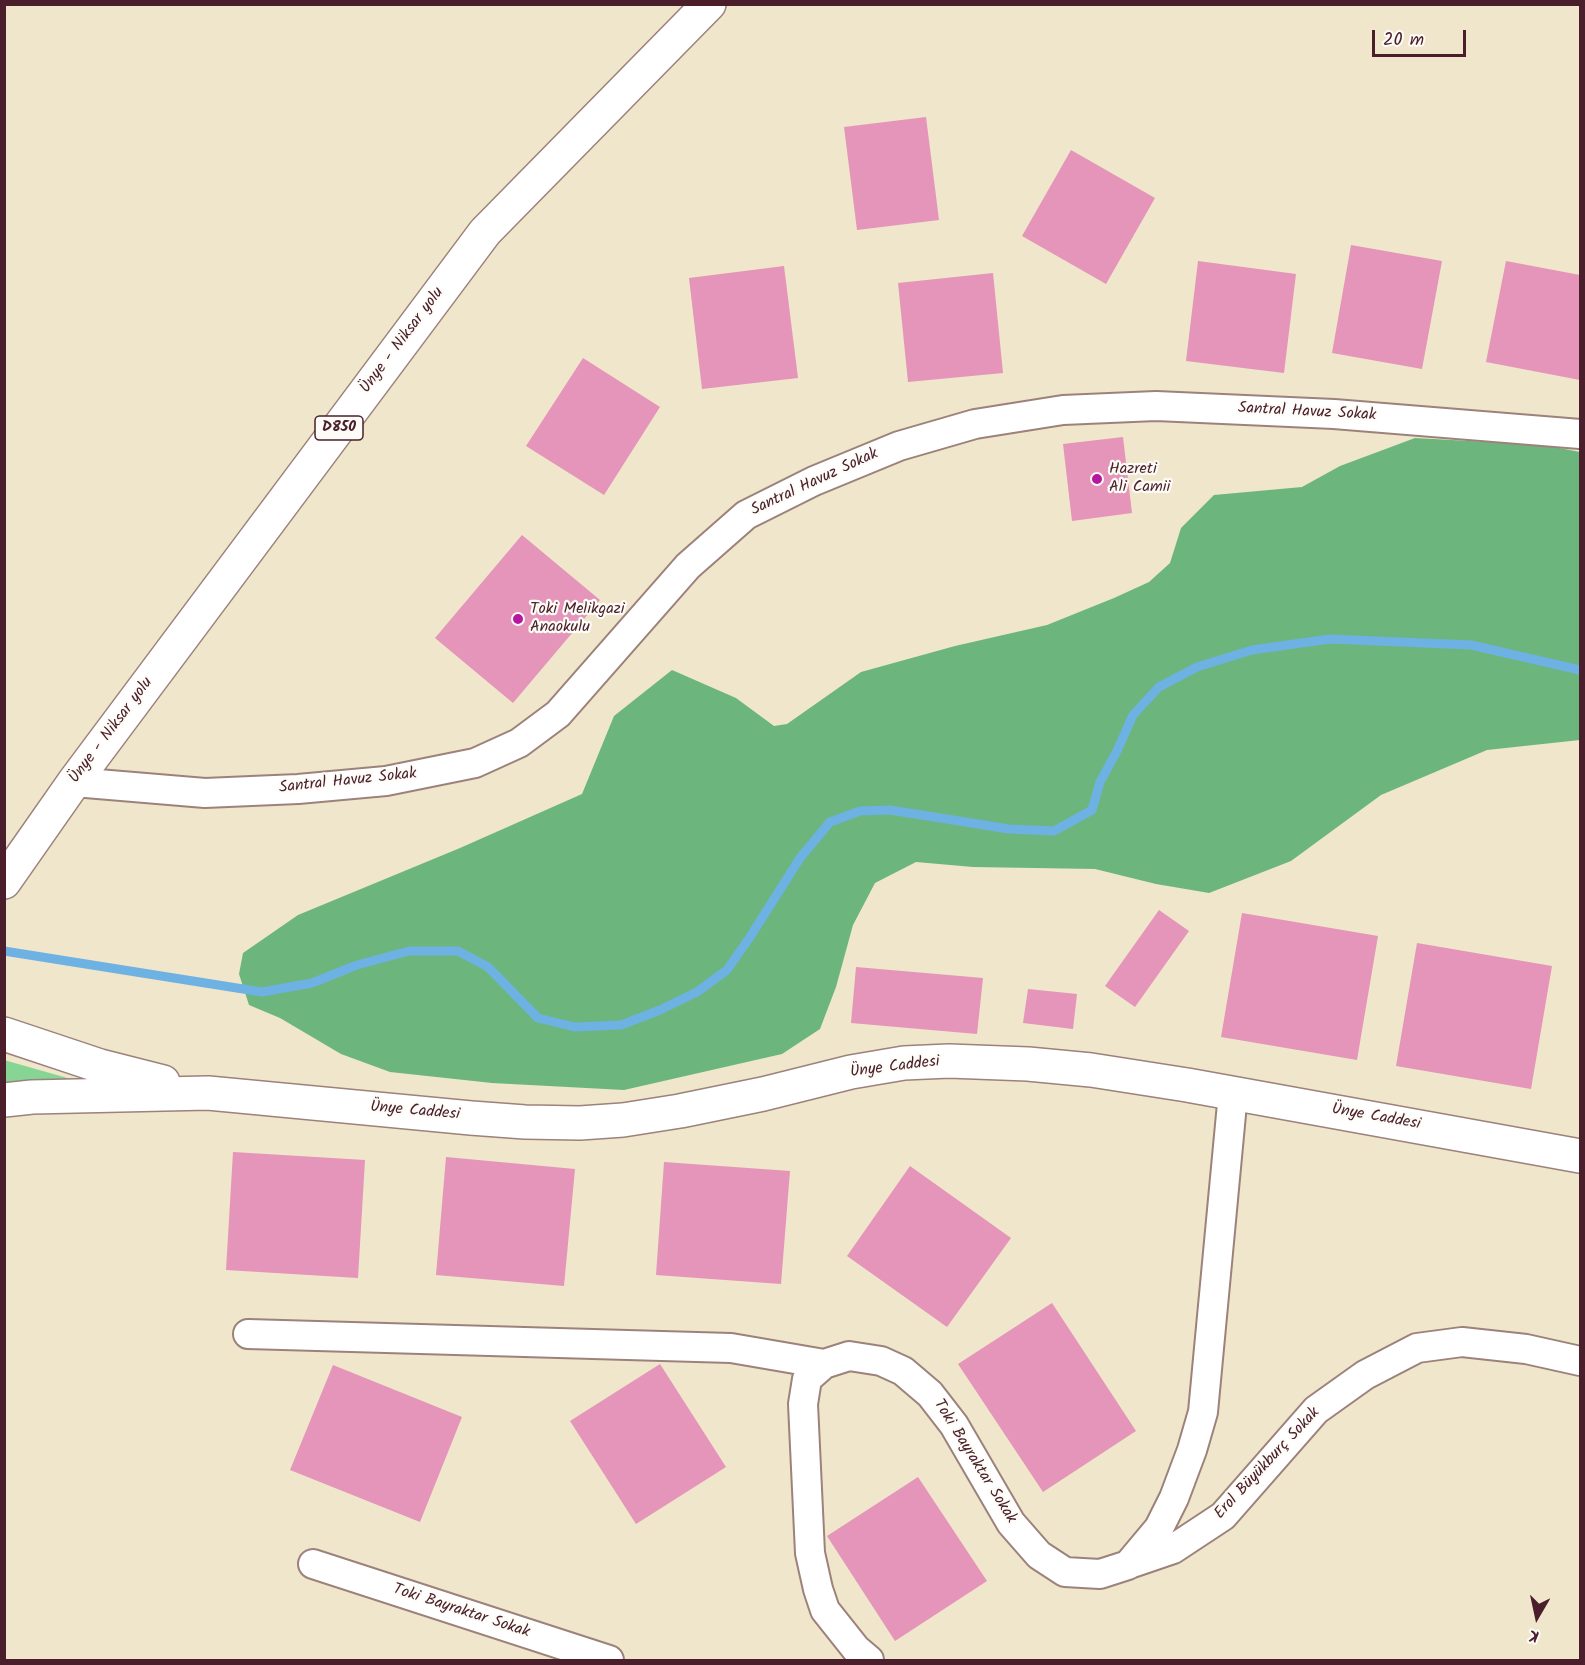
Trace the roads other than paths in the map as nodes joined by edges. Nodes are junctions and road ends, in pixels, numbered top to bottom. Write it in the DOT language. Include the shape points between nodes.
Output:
graph roads {
  1 [pos="709,4"];
  2 [pos="1581,434"];
  3 [pos="74,782"];
  4 [pos="4,882"];
  5 [pos="4,1035"];
  6 [pos="208,1093"];
  7 [pos="1233,1093"];
  8 [pos="4,1100"];
  9 [pos="1581,1155"];
  10 [pos="248,1334"];
  11 [pos="1581,1361"];
  12 [pos="824,1364"];
  13 [pos="313,1564"];
  14 [pos="1128,1565"];
  15 [pos="609,1660"];
  16 [pos="868,1660"];
  1 -- 3 [label="main road, Ünye - Niksar yolu / D850" via="485,232"];
  2 -- 3 [label="street, Santral Havuz Sokak" via="1334,414 1156,406 1063,410 975,424 899,446 814,481 746,515 688,566 558,714 519,743 475,763 386,781 251,791 205,793"];
  3 -- 4 [label="main road, Ünye - Niksar yolu / D850"];
  5 -- 6 [label="main road, Ünye Caddesi" via="100,1066"];
  6 -- 7 [label="main road, Ünye Caddesi" via="482,1119 580,1123 680,1111 904,1063 949,1061 1091,1070"];
  6 -- 8 [label="main road, Ünye Caddesi"];
  7 -- 9 [label="main road, Ünye Caddesi"];
  7 -- 14 [label="street" via="1203,1412 1174,1498 1159,1528"];
  10 -- 12 [label="street" via="731,1348"];
  11 -- 14 [label="street, Erol Büyükburç Sokak" via="1526,1349 1462,1342 1417,1348 1365,1375 1316,1410 1224,1516 1173,1549"];
  12 -- 14 [label="street, Toki Bayraktar Sokak" via="849,1356 881,1361 903,1371 930,1394 954,1425 1011,1523 1039,1555 1065,1572 1100,1574"];
  12 -- 16 [label="street" via="807,1379 803,1404 810,1553 825,1610"];
  13 -- 15 [label="street, Toki Bayraktar Sokak"];
}
